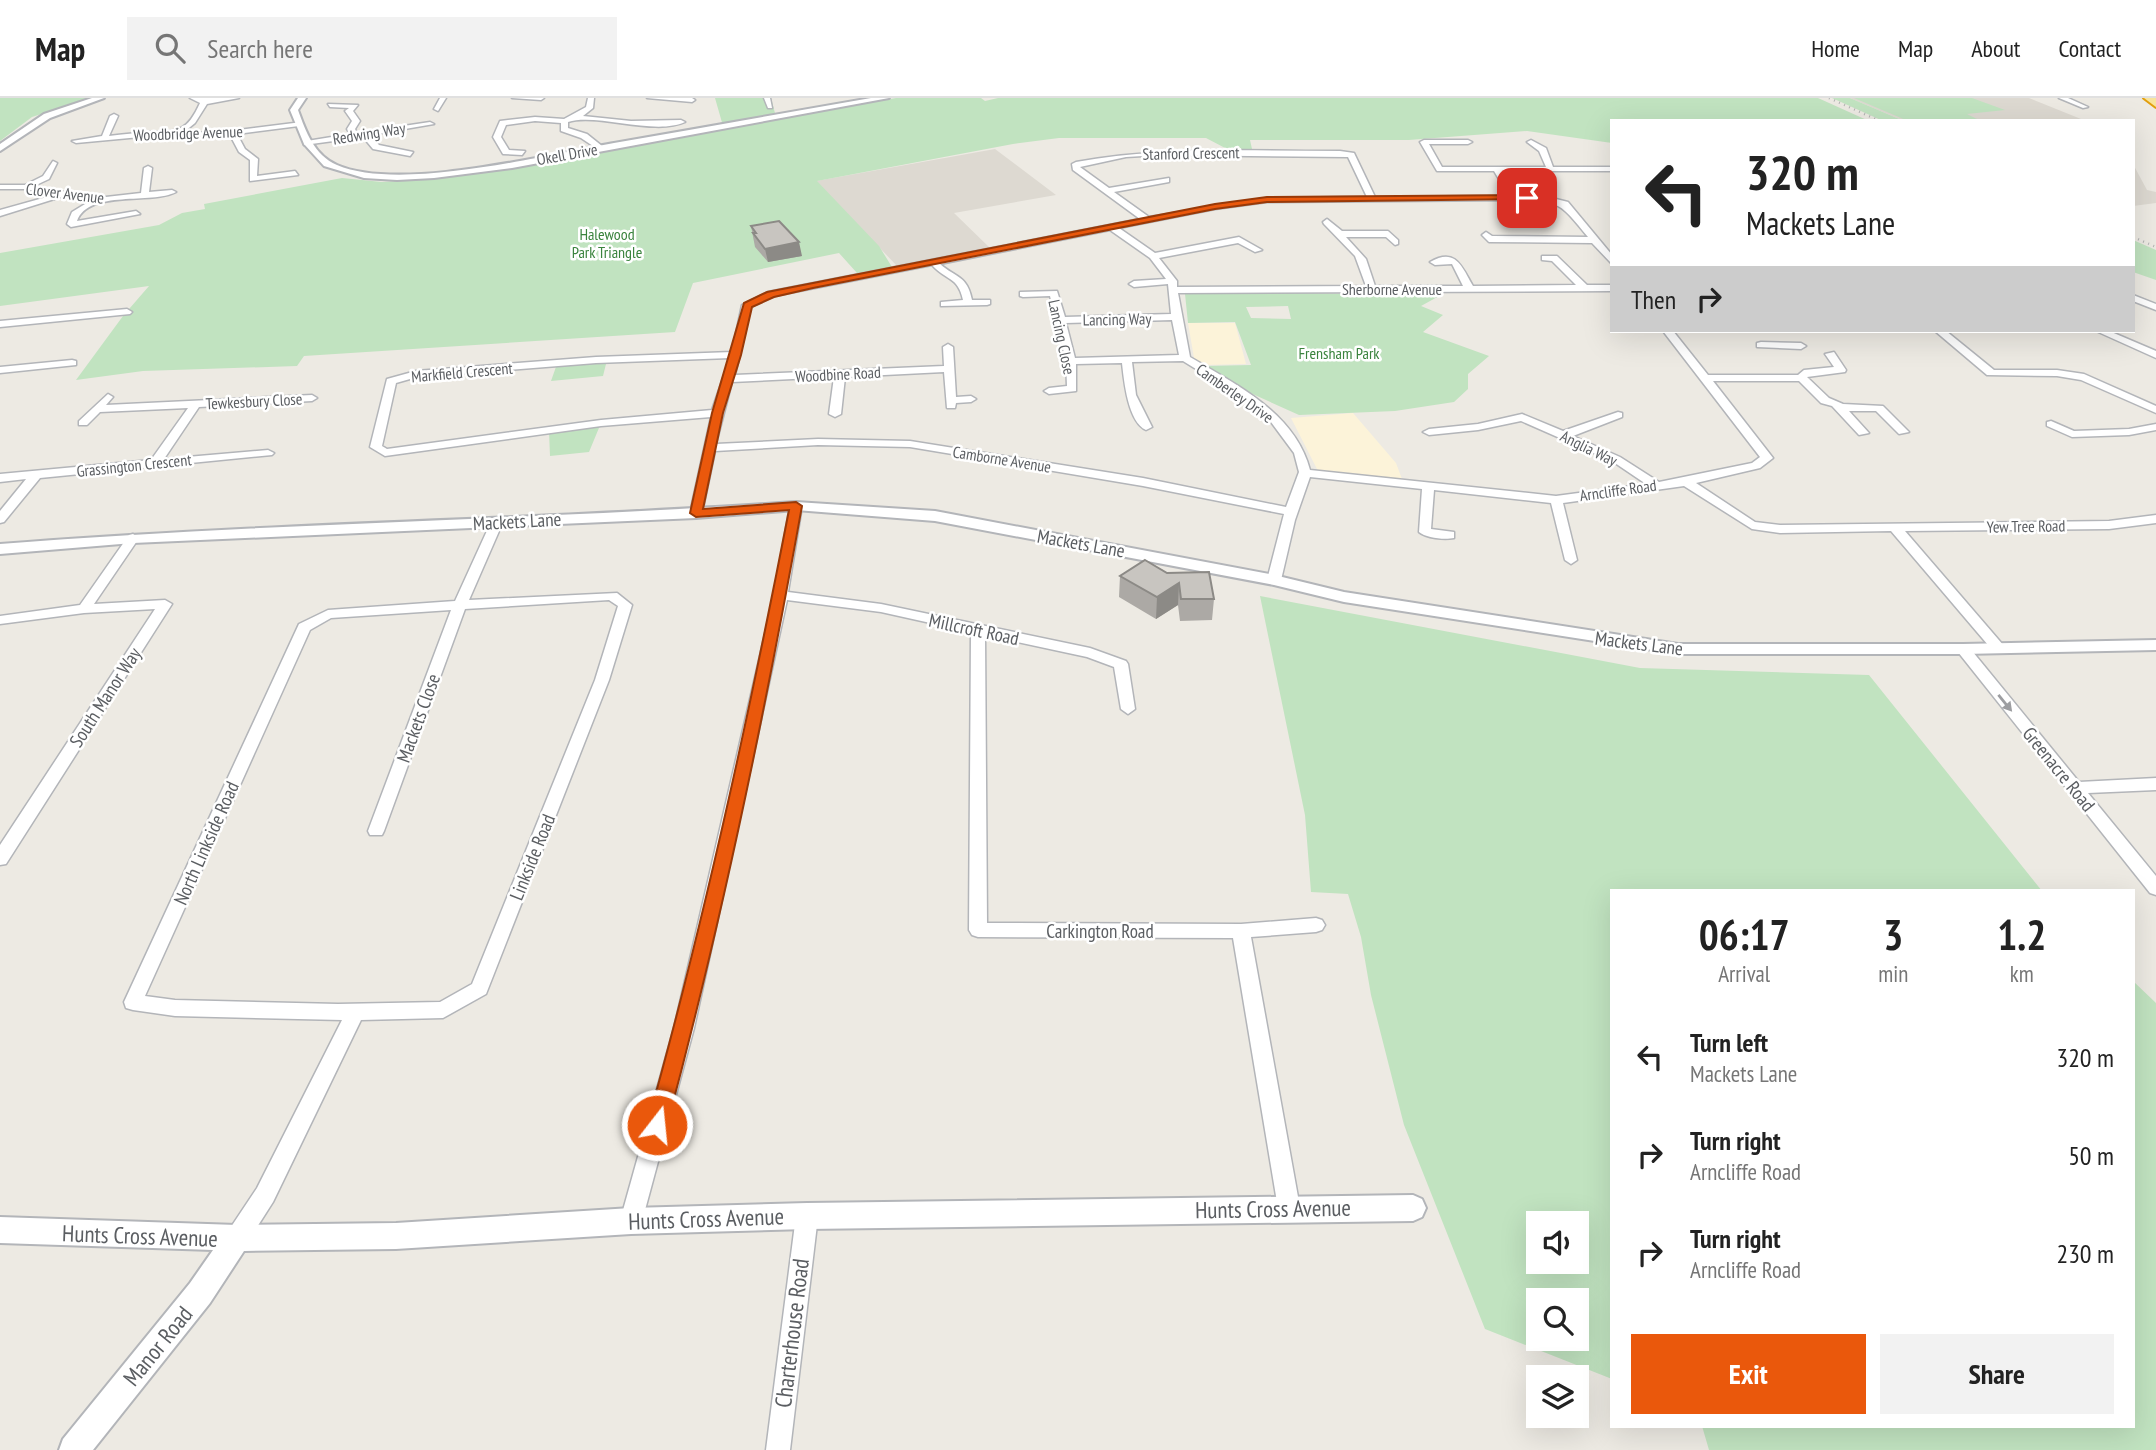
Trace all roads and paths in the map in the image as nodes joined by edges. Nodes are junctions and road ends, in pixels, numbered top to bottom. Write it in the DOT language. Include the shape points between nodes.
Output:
graph roads {
  1 [pos="100,98"];
  2 [pos="193,98"];
  3 [pos="236,98"];
  4 [pos="302,98"];
  5 [pos="443,98"];
  6 [pos="515,98"];
  7 [pos="541,98"];
  8 [pos="591,98"];
  9 [pos="650,98"];
  10 [pos="767,98"];
  11 [pos="885,98"];
  12 [pos="2062,98"];
  13 [pos="2150,98"];
  14 [pos="692,100"];
  15 [pos="853,100"];
  16 [pos="204,102"];
  17 [pos="2156,104"];
  18 [pos="330,106"];
  19 [pos="770,107"];
  20 [pos="2085,107"];
  21 [pos="438,109"];
  22 [pos="114,116"];
  23 [pos="267,117"];
  24 [pos="576,117"];
  25 [pos="565,121"];
  26 [pos="681,122"];
  27 [pos="299,124"];
  28 [pos="430,124"];
  29 [pos="270,128"];
  30 [pos="364,133"];
  31 [pos="233,134"];
  32 [pos="173,135"];
  33 [pos="354,135"];
  34 [pos="160,136"];
  35 [pos="105,137"];
  36 [pos="76,141"];
  37 [pos="1468,142"];
  38 [pos="1531,142"];
  39 [pos="307,143"];
  40 [pos="149,145"];
  41 [pos="0,148"];
  42 [pos="599,148"];
  43 [pos="522,153"];
  44 [pos="410,154"];
  45 [pos="53,163"];
  46 [pos="148,168"];
  47 [pos="1497,169"];
  48 [pos="1551,169"];
  49 [pos="1610,169"];
  50 [pos="295,173"];
  51 [pos="1166,180"];
  52 [pos="0,187"];
  53 [pos="26,187"];
  54 [pos="1108,191"];
  55 [pos="172,192"];
  56 [pos="61,195"];
  57 [pos="145,196"];
  58 [pos="1372,198"];
  59 [pos="1514,198"];
  60 [pos="97,200"];
  61 [pos="0,213"];
  62 [pos="136,214"];
  63 [pos="1147,220"];
  64 [pos="1326,222"];
  65 [pos="71,223"];
  66 [pos="61,228"];
  67 [pos="1111,228"];
  68 [pos="1340,234"];
  69 [pos="1486,235"];
  70 [pos="1592,240"];
  71 [pos="1395,242"];
  72 [pos="1258,250"];
  73 [pos="1153,256"];
  74 [pos="1545,258"];
  75 [pos="1610,259"];
  76 [pos="933,261"];
  77 [pos="1435,262"];
  78 [pos="1173,286"];
  79 [pos="1584,288"];
  80 [pos="1610,288"];
  81 [pos="1371,289"];
  82 [pos="1470,289"];
  83 [pos="1123,291"];
  84 [pos="1023,294"];
  85 [pos="2135,299"];
  86 [pos="987,302"];
  87 [pos="968,303"];
  88 [pos="944,304"];
  89 [pos="2156,307"];
  90 [pos="127,312"];
  91 [pos="1175,317"];
  92 [pos="1059,320"];
  93 [pos="0,324"];
  94 [pos="1670,333"];
  95 [pos="1768,333"];
  96 [pos="1942,333"];
  97 [pos="2105,333"];
  98 [pos="1761,345"];
  99 [pos="1779,345"];
  100 [pos="1801,345"];
  101 [pos="948,346"];
  102 [pos="1830,354"];
  103 [pos="736,355"];
  104 [pos="2156,357"];
  105 [pos="1185,358"];
  106 [pos="1071,361"];
  107 [pos="1127,361"];
  108 [pos="2142,362"];
  109 [pos="72,363"];
  110 [pos="949,369"];
  111 [pos="0,370"];
  112 [pos="840,373"];
  113 [pos="1705,378"];
  114 [pos="1802,378"];
  115 [pos="727,379"];
  116 [pos="1049,391"];
  117 [pos="108,397"];
  118 [pos="312,398"];
  119 [pos="971,399"];
  120 [pos="196,404"];
  121 [pos="1505,407"];
  122 [pos="1840,407"];
  123 [pos="97,409"];
  124 [pos="2156,410"];
  125 [pos="717,413"];
  126 [pos="835,414"];
  127 [pos="1618,415"];
  128 [pos="1522,417"];
  129 [pos="83,423"];
  130 [pos="2051,424"];
  131 [pos="1146,427"];
  132 [pos="2156,427"];
  133 [pos="1429,432"];
  134 [pos="1903,432"];
  135 [pos="1863,433"];
  136 [pos="2072,434"];
  137 [pos="1564,435"];
  138 [pos="2080,447"];
  139 [pos="710,448"];
  140 [pos="268,453"];
  141 [pos="156,462"];
  142 [pos="1305,473"];
  143 [pos="36,476"];
  144 [pos="0,478"];
  145 [pos="1686,482"];
  146 [pos="1654,484"];
  147 [pos="1428,486"];
  148 [pos="1556,500"];
  149 [pos="796,506"];
  150 [pos="1291,512"];
  151 [pos="696,513"];
  152 [pos="0,519"];
  153 [pos="2156,519"];
  154 [pos="497,522"];
  155 [pos="1896,529"];
  156 [pos="1450,535"];
  157 [pos="133,538"];
  158 [pos="0,549"];
  159 [pos="1572,560"];
  160 [pos="1274,580"];
  161 [pos="781,595"];
  162 [pos="460,605"];
  163 [pos="83,609"];
  164 [pos="0,620"];
  165 [pos="978,631"];
  166 [pos="2156,645"];
  167 [pos="1963,649"];
  168 [pos="2000,649"];
  169 [pos="1128,709"];
  170 [pos="2156,784"];
  171 [pos="2073,788"];
  172 [pos="376,831"];
  173 [pos="0,859"];
  174 [pos="2156,888"];
  175 [pos="1316,925"];
  176 [pos="1241,931"];
  177 [pos="355,1012"];
  178 [pos="1289,1208"];
  179 [pos="1413,1208"];
  180 [pos="807,1216"];
  181 [pos="631,1221"];
  182 [pos="0,1230"];
  183 [pos="237,1238"];
  184 [pos="74,1450"];
  185 [pos="778,1450"];
  1 -- 41 [label="street" via="47,116"];
  2 -- 16 [label="street"];
  3 -- 16 [label="street"];
  4 -- 27 [label="street, Okell Drive" via="294,110"];
  5 -- 21 [label="street"];
  6 -- 7 [label="street"];
  8 -- 24 [label="street" via="589,108"];
  9 -- 14 [label="street"];
  10 -- 19 [label="street"];
  11 -- 15 [label="street, Okell Drive"];
  12 -- 20 [label="street"];
  13 -- 17 [label="highway"];
  15 -- 42 [label="street, Okell Drive"];
  16 -- 32 [label="street" via="191,126"];
  18 -- 33 [label="street" via="360,105 349,111 356,121 351,129"];
  22 -- 35 [label="street"];
  23 -- 29 [label="street"];
  24 -- 25 [label="street"];
  24 -- 26 [label="street"];
  25 -- 42 [label="street" via="564,129"];
  25 -- 43 [label="street" via="503,123 497,137 504,155"];
  27 -- 29 [label="street, Woodbridge Avenue"];
  27 -- 39 [label="street, Okell Drive"];
  28 -- 30 [label="street, Redwing Way"];
  29 -- 31 [label="street, Woodbridge Avenue"];
  30 -- 33 [label="street, Redwing Way"];
  30 -- 44 [label="street" via="376,147"];
  31 -- 32 [label="street, Woodbridge Avenue"];
  31 -- 50 [label="street" via="254,159 248,181"];
  32 -- 34 [label="street, Woodbridge Avenue"];
  33 -- 39 [label="street, Redwing Way"];
  34 -- 35 [label="street, Woodbridge Avenue"];
  34 -- 40 [label="street"];
  35 -- 36 [label="street, Woodbridge Avenue"];
  37 -- 47 [label="street" via="1424,142 1441,171"];
  38 -- 48 [label="street" via="1543,150"];
  39 -- 42 [label="street, Okell Drive" via="317,157 336,168 388,176 461,171"];
  45 -- 53 [label="street" via="46,177"];
  46 -- 57 [label="street"];
  47 -- 48 [label="street"];
  47 -- 59 [label="street"];
  48 -- 49 [label="street"];
  51 -- 54 [label="street"];
  52 -- 53 [label="street, Clover Avenue"];
  53 -- 56 [label="street, Clover Avenue"];
  54 -- 58 [label="street, Stanford Crescent" via="1076,164 1160,153 1340,153 1351,155"];
  54 -- 63 [label="street, Stanford Crescent"];
  55 -- 57 [label="street, Clover Avenue"];
  56 -- 60 [label="street, Clover Avenue"];
  56 -- 61 [label="street"];
  57 -- 60 [label="street, Clover Avenue"];
  58 -- 59 [label="street"];
  58 -- 63 [label="street" via="1267,200"];
  59 -- 70 [label="street" via="1565,204"];
  60 -- 65 [label="street" via="75,214"];
  62 -- 65 [label="street"];
  63 -- 67 [label="street"];
  64 -- 68 [label="street"];
  65 -- 66 [label="street"];
  67 -- 73 [label="street"];
  67 -- 76 [label="street"];
  68 -- 71 [label="street" via="1388,234"];
  68 -- 81 [label="street" via="1362,259"];
  69 -- 70 [label="street" via="1489,239"];
  70 -- 75 [label="street"];
  72 -- 73 [label="street" via="1238,240"];
  73 -- 78 [label="street"];
  74 -- 79 [label="street" via="1554,258"];
  76 -- 87 [label="street" via="966,285"];
  76 -- 103 [label="street" via="754,300 747,305"];
  77 -- 82 [label="street" via="1455,261"];
  78 -- 81 [label="street, Sherborne Avenue"];
  78 -- 83 [label="street, Sherborne Avenue" via="1134,284"];
  78 -- 91 [label="street, Camberley Drive"];
  79 -- 80 [label="street, Sherborne Avenue"];
  79 -- 82 [label="street, Sherborne Avenue"];
  81 -- 82 [label="street, Sherborne Avenue"];
  84 -- 92 [label="street, Lancing Close" via="1054,293"];
  85 -- 89 [label="street"];
  86 -- 87 [label="street"];
  87 -- 88 [label="street"];
  90 -- 93 [label="street"];
  91 -- 92 [label="street, Lancing Way"];
  91 -- 105 [label="street, Camberley Drive"];
  92 -- 106 [label="street, Lancing Close"];
  94 -- 113 [label="street, Arncliffe Road"];
  95 -- 99 [label="street"];
  96 -- 124 [label="street" via="1991,373 2084,377"];
  97 -- 104 [label="street"];
  98 -- 99 [label="street"];
  99 -- 100 [label="street"];
  101 -- 110 [label="street"];
  102 -- 114 [label="street" via="1841,370 1804,373"];
  103 -- 115 [label="street"];
  103 -- 125 [label="street, Markfield Crescent" via="416,374 391,381 376,447 385,453 601,423"];
  104 -- 108 [label="street"];
  105 -- 107 [label="street"];
  105 -- 142 [label="street, Camberley Drive" via="1287,430"];
  106 -- 107 [label="street"];
  106 -- 116 [label="street, Lancing Close" via="1072,389"];
  107 -- 131 [label="street" via="1131,395"];
  109 -- 111 [label="street"];
  110 -- 112 [label="street, Woodbine Road"];
  110 -- 119 [label="street" via="951,403"];
  112 -- 115 [label="street, Woodbine Road"];
  112 -- 126 [label="street"];
  113 -- 114 [label="street"];
  113 -- 145 [label="street, Arncliffe Road" via="1767,458 1756,466"];
  114 -- 122 [label="street" via="1825,401"];
  115 -- 125 [label="street"];
  117 -- 123 [label="street"];
  118 -- 120 [label="street, Tewkesbury Close"];
  120 -- 123 [label="street, Tewkesbury Close"];
  120 -- 141 [label="street, Tewkesbury Close"];
  121 -- 128 [label="street, Anglia Way"];
  122 -- 134 [label="street" via="1879,408"];
  122 -- 135 [label="street"];
  123 -- 129 [label="street"];
  125 -- 139 [label="street"];
  127 -- 137 [label="street"];
  128 -- 133 [label="street"];
  128 -- 137 [label="street, Anglia Way"];
  130 -- 136 [label="street"];
  132 -- 136 [label="street"];
  136 -- 138 [label="street"];
  137 -- 146 [label="street, Anglia Way" via="1616,459"];
  139 -- 150 [label="street, Camborne Avenue" via="818,442 910,444 1143,482"];
  139 -- 151 [label="street"];
  140 -- 141 [label="street, Grassington Crescent"];
  141 -- 143 [label="street, Grassington Crescent"];
  142 -- 147 [label="street, Arncliffe Road"];
  142 -- 150 [label="street"];
  143 -- 144 [label="street, Grassington Crescent"];
  143 -- 152 [label="street"];
  145 -- 146 [label="street, Arncliffe Road"];
  145 -- 155 [label="street, Yew Tree Road" via="1752,525"];
  146 -- 148 [label="street, Arncliffe Road"];
  147 -- 148 [label="street, Arncliffe Road"];
  147 -- 156 [label="street" via="1425,532"];
  148 -- 159 [label="street"];
  149 -- 151 [label="street, Mackets Lane"];
  149 -- 160 [label="street, Mackets Lane" via="935,516"];
  149 -- 161 [label="street"];
  150 -- 160 [label="street"];
  151 -- 154 [label="street, Mackets Lane"];
  153 -- 155 [label="street, Yew Tree Road"];
  154 -- 157 [label="street, Mackets Lane"];
  154 -- 162 [label="street"];
  155 -- 168 [label="street"];
  157 -- 158 [label="street, Mackets Lane"];
  157 -- 163 [label="street"];
  160 -- 167 [label="street, Mackets Lane" via="1344,597 1678,649"];
  161 -- 165 [label="street, Millcroft Road" via="881,608"];
  161 -- 181 [label="street" via="684,1028"];
  162 -- 172 [label="street, Mackets Close"];
  162 -- 177 [label="street, Linkside Road" via="612,596 625,605 602,680 479,989 443,1010"];
  162 -- 177 [label="street, North Linkside Road" via="328,614 304,627 134,1002 175,1008"];
  163 -- 164 [label="street"];
  163 -- 173 [label="street, South Manor Way" via="165,604"];
  165 -- 169 [label="street, Millcroft Road" via="1090,653 1121,664"];
  165 -- 176 [label="street, Carkington Road" via="978,930"];
  166 -- 168 [label="street, Mackets Lane"];
  167 -- 168 [label="street, Mackets Lane"];
  167 -- 171 [label="street, Greenacre Road, one-way"];
  170 -- 171 [label="street"];
  171 -- 174 [label="street, Greenacre Road"];
  175 -- 176 [label="street"];
  176 -- 178 [label="street"];
  177 -- 183 [label="street" via="265,1195"];
  178 -- 179 [label="street, Hunts Cross Avenue"];
  178 -- 180 [label="street, Hunts Cross Avenue"];
  180 -- 181 [label="street, Hunts Cross Avenue"];
  180 -- 185 [label="street, Charterhouse Road"];
  181 -- 183 [label="street, Hunts Cross Avenue" via="396,1236"];
  182 -- 183 [label="street, Hunts Cross Avenue"];
  183 -- 184 [label="street, Manor Road" via="200,1293"];
}
